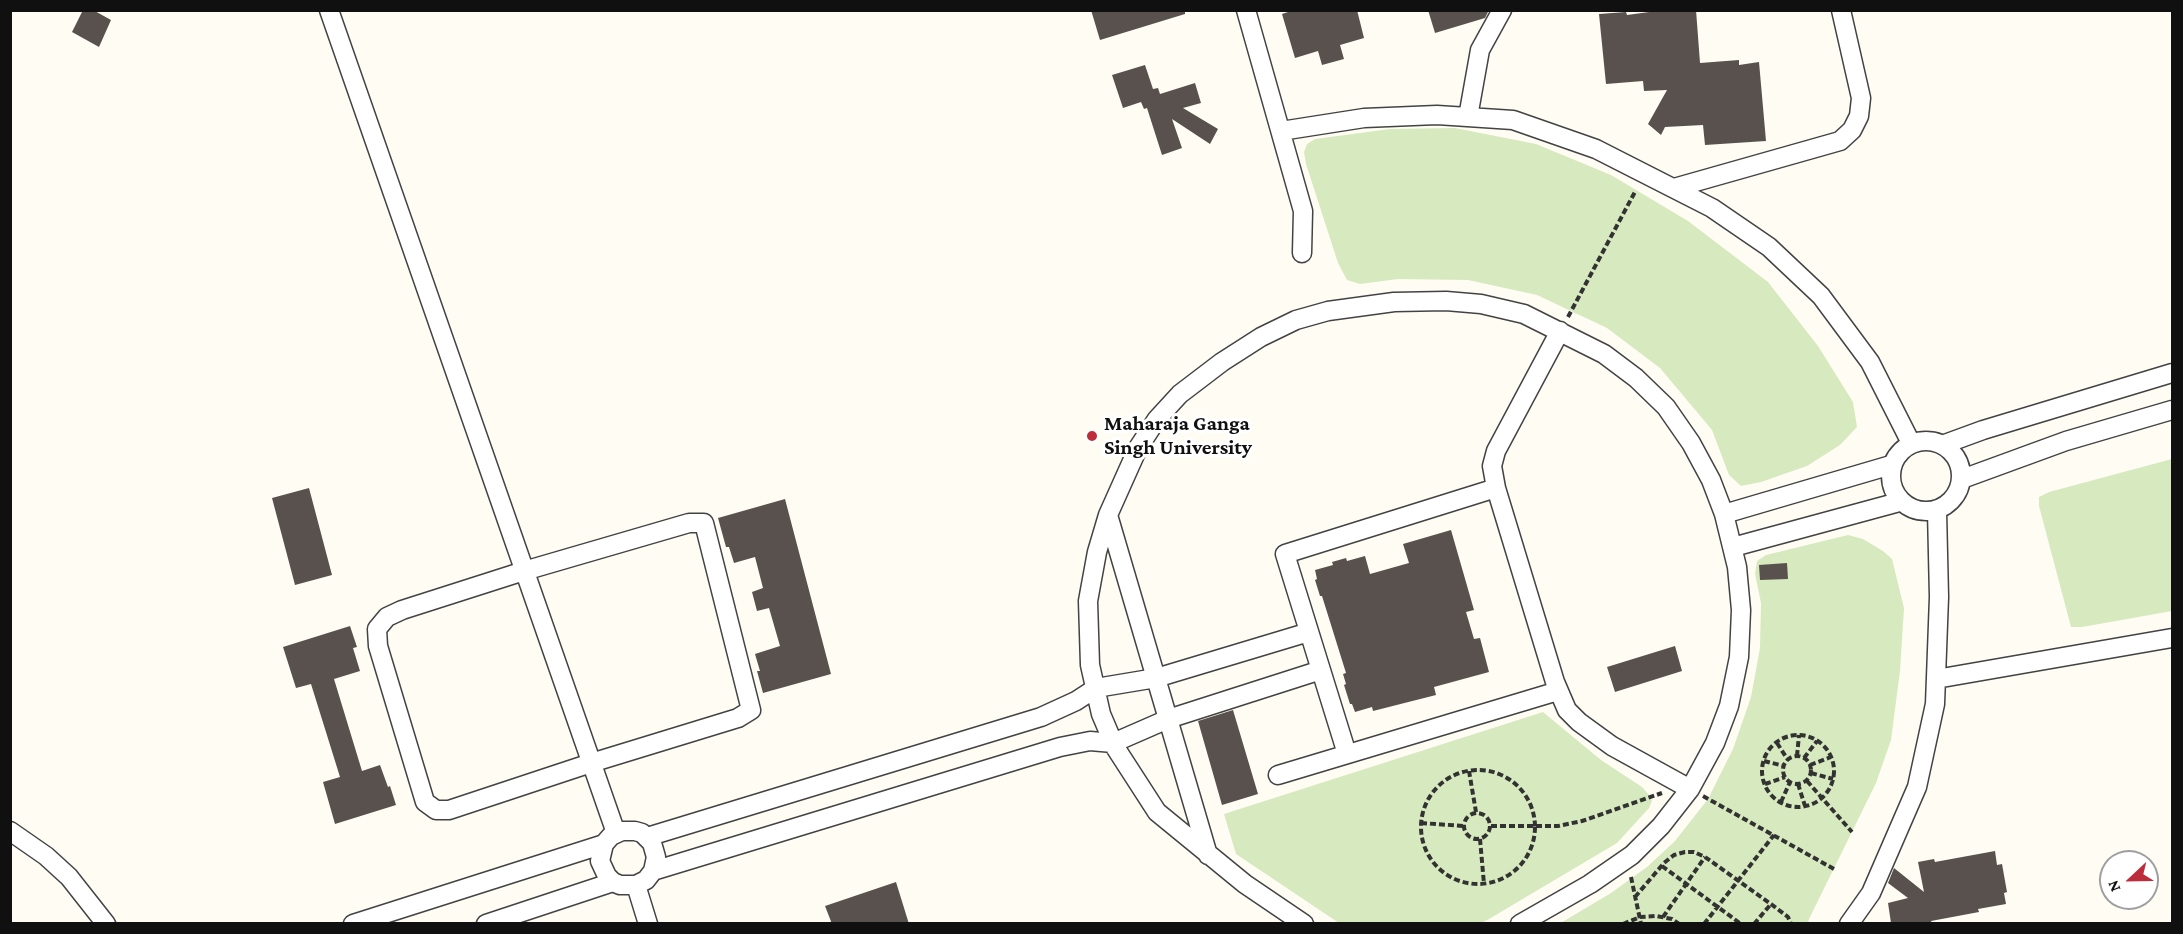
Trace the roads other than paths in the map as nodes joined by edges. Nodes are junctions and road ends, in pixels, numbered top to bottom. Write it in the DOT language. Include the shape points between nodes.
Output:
graph roads {
  1 [pos="329,10"];
  2 [pos="1246,10"];
  3 [pos="1502,10"];
  4 [pos="1841,10"];
  5 [pos="1468,117"];
  6 [pos="1281,131"];
  7 [pos="1674,188"];
  8 [pos="1302,253"];
  9 [pos="1560,331"];
  10 [pos="2172,374"];
  11 [pos="2172,410"];
  12 [pos="1911,443"];
  13 [pos="1942,445"];
  14 [pos="1891,465"];
  15 [pos="1962,479"];
  16 [pos="1496,488"];
  17 [pos="1899,502"];
  18 [pos="1937,511"];
  19 [pos="1724,514"];
  20 [pos="1108,515"];
  21 [pos="1733,548"];
  22 [pos="524,571"];
  23 [pos="1309,632"];
  24 [pos="2172,638"];
  25 [pos="1321,670"];
  26 [pos="1156,678"];
  27 [pos="1936,679"];
  28 [pos="1096,688"];
  29 [pos="1558,691"];
  30 [pos="1168,719"];
  31 [pos="1113,743"];
  32 [pos="1347,754"];
  33 [pos="591,763"];
  34 [pos="1278,775"];
  35 [pos="1687,787"];
  36 [pos="10,831"];
  37 [pos="647,837"];
  38 [pos="610,839"];
  39 [pos="1208,855"];
  40 [pos="653,871"];
  41 [pos="613,882"];
  42 [pos="636,885"];
  43 [pos="106,924"];
  44 [pos="353,924"];
  45 [pos="486,924"];
  46 [pos="648,924"];
  47 [pos="1304,924"];
  48 [pos="1520,924"];
  49 [pos="1849,924"];
  1 -- 22 [label="lane"];
  2 -- 6 [label="lane"];
  3 -- 5 [label="lane" via="1480,50"];
  4 -- 7 [label="lane" via="1861,98 1852,130 1840,141"];
  5 -- 6 [label="lane" via="1364,118"];
  5 -- 7 [label="lane" via="1513,120 1596,149"];
  6 -- 8 [label="lane" via="1302,211"];
  7 -- 12 [label="lane" via="1712,208 1769,247 1821,296 1870,362"];
  9 -- 16 [label="lane" via="1496,452 1492,466"];
  9 -- 19 [label="lane" via="1604,354 1665,407 1691,443"];
  9 -- 20 [label="lane" via="1503,308 1454,301 1394,302 1328,311 1296,320 1261,337 1180,394 1137,448"];
  10 -- 13 [label="lane"];
  11 -- 15 [label="lane" via="2066,441"];
  12 -- 13 [label="lane" via="1927,441"];
  12 -- 14 [label="lane"];
  13 -- 15 [label="lane" via="1953,453"];
  14 -- 17 [label="lane" via="1891,487"];
  14 -- 19 [label="lane"];
  15 -- 18 [label="lane" via="1955,497"];
  16 -- 23 [label="lane" via="1285,554"];
  16 -- 29 [label="lane"];
  17 -- 18 [label="lane" via="1914,511"];
  17 -- 21 [label="lane"];
  18 -- 27 [label="lane"];
  19 -- 21 [label="lane"];
  20 -- 26 [label="lane"];
  20 -- 28 [label="lane" via="1088,602 1090,665"];
  21 -- 35 [label="lane" via="1741,609 1739,657 1729,706 1715,743"];
  22 -- 33 [label="lane"];
  22 -- 33 [label="lane" via="402,610 387,617 377,629 378,646 425,802 436,810 450,810"];
  22 -- 33 [label="lane" via="689,523 704,523 752,710 738,718"];
  23 -- 25 [label="lane"];
  23 -- 26 [label="lane"];
  24 -- 27 [label="lane"];
  25 -- 30 [label="lane"];
  25 -- 32 [label="lane"];
  26 -- 28 [label="lane"];
  26 -- 30 [label="lane"];
  27 -- 49 [label="lane" via="1935,704 1917,787 1871,893"];
  28 -- 31 [label="lane"];
  28 -- 37 [label="lane" via="1041,717"];
  29 -- 32 [label="lane"];
  29 -- 35 [label="lane" via="1567,710 1594,734"];
  30 -- 31 [label="lane"];
  30 -- 39 [label="lane"];
  31 -- 39 [label="lane" via="1157,812"];
  31 -- 40 [label="lane" via="1090,741 1060,747"];
  32 -- 34 [label="lane"];
  33 -- 38 [label="lane"];
  35 -- 48 [label="lane" via="1661,826 1627,858"];
  36 -- 43 [label="lane" via="69,877"];
  37 -- 38 [label="lane" via="628,830"];
  37 -- 40 [label="lane" via="655,850"];
  38 -- 41 [label="lane" via="600,861"];
  38 -- 44 [label="lane"];
  39 -- 47 [label="lane"];
  40 -- 42 [label="lane"];
  41 -- 42 [label="lane"];
  41 -- 45 [label="lane"];
  42 -- 46 [label="lane"];
}
